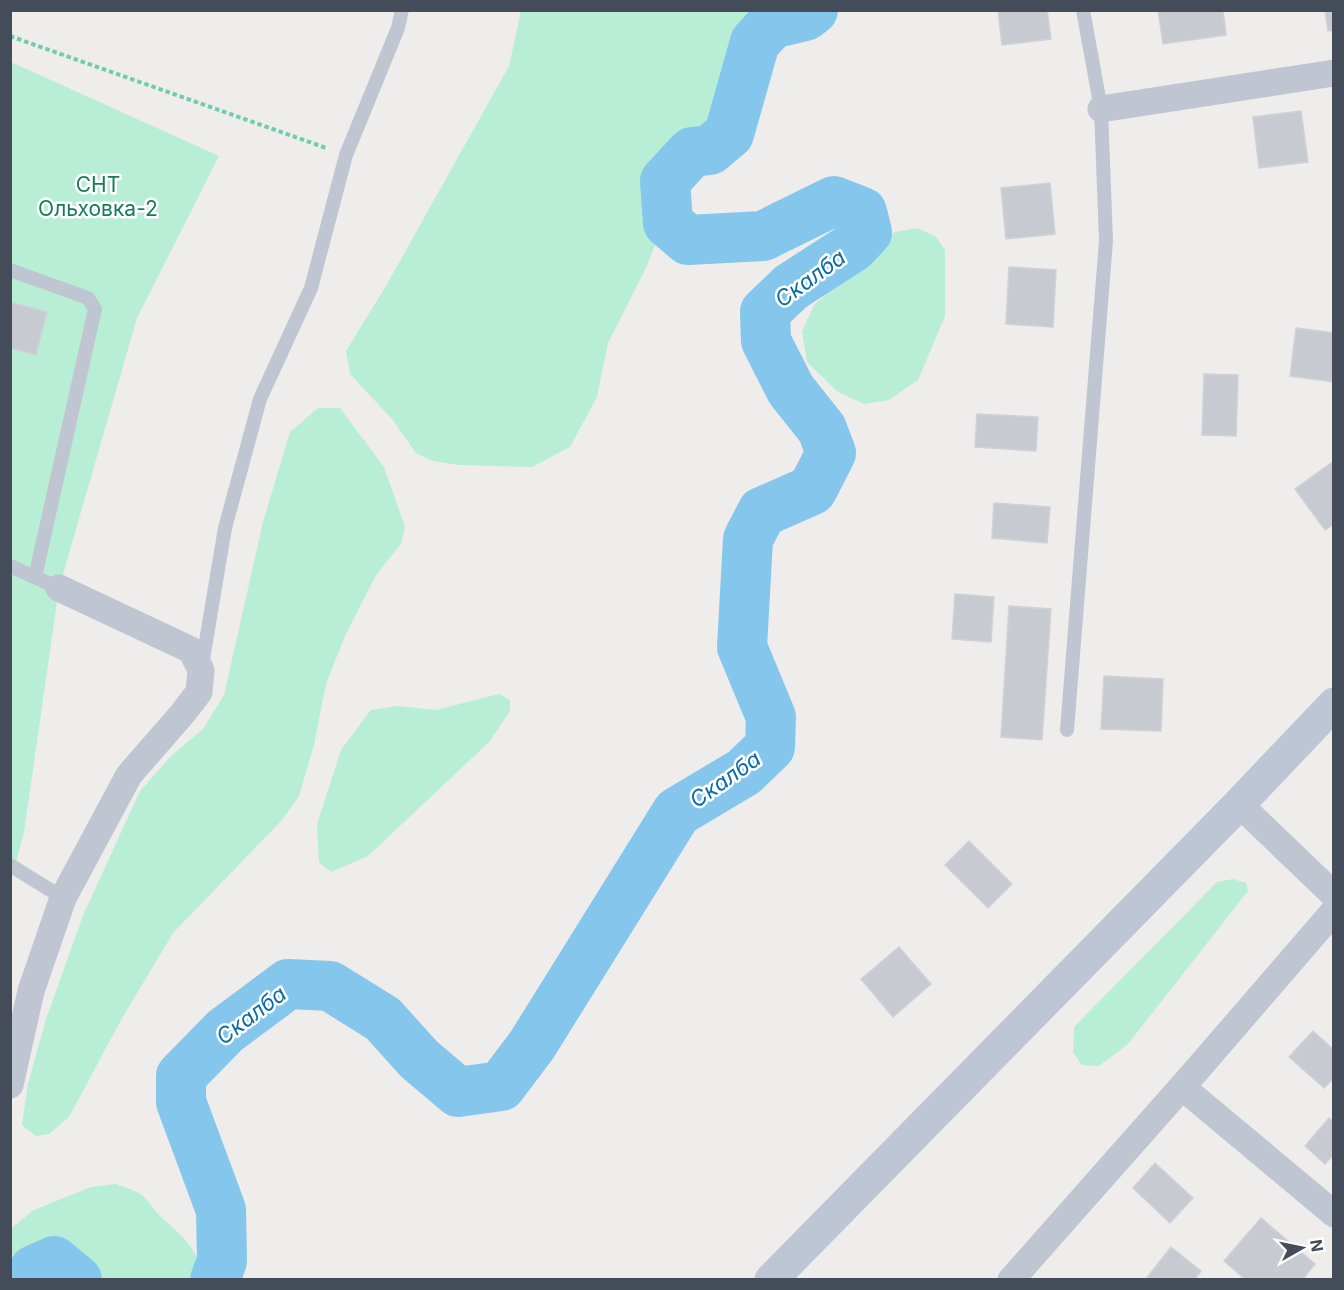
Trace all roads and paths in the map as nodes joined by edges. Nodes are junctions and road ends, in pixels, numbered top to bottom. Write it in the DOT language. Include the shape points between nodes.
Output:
graph roads {
  1 [pos="402,10"];
  2 [pos="1083,10"];
  3 [pos="10,36"];
  4 [pos="1334,73"];
  5 [pos="1101,109"];
  6 [pos="346,155"];
  7 [pos="10,270"];
  8 [pos="10,566"];
  9 [pos="35,577"];
  10 [pos="59,588"];
  11 [pos="201,670"];
  12 [pos="1334,704"];
  13 [pos="1067,730"];
  14 [pos="1239,804"];
  15 [pos="10,864"];
  16 [pos="1334,895"];
  17 [pos="63,898"];
  18 [pos="1334,911"];
  19 [pos="10,1085"];
  20 [pos="1182,1087"];
  21 [pos="1334,1214"];
  22 [pos="771,1280"];
  23 [pos="1011,1280"];
  1 -- 6 [label="lane"];
  2 -- 5 [label="lane"];
  3 -- 6 [label="path"];
  4 -- 5 [label="street"];
  5 -- 13 [label="lane" via="1106,241"];
  6 -- 11 [label="lane" via="311,288 260,399 225,528"];
  7 -- 9 [label="lane" via="88,298 95,309"];
  8 -- 9 [label="lane"];
  9 -- 10 [label="lane"];
  10 -- 11 [label="street" via="191,650"];
  11 -- 17 [label="street" via="199,692 129,775"];
  12 -- 14 [label="street"];
  14 -- 16 [label="street"];
  14 -- 22 [label="street"];
  15 -- 17 [label="lane"];
  17 -- 19 [label="street" via="31,991"];
  18 -- 20 [label="street"];
  20 -- 21 [label="street"];
  20 -- 23 [label="street"];
}
